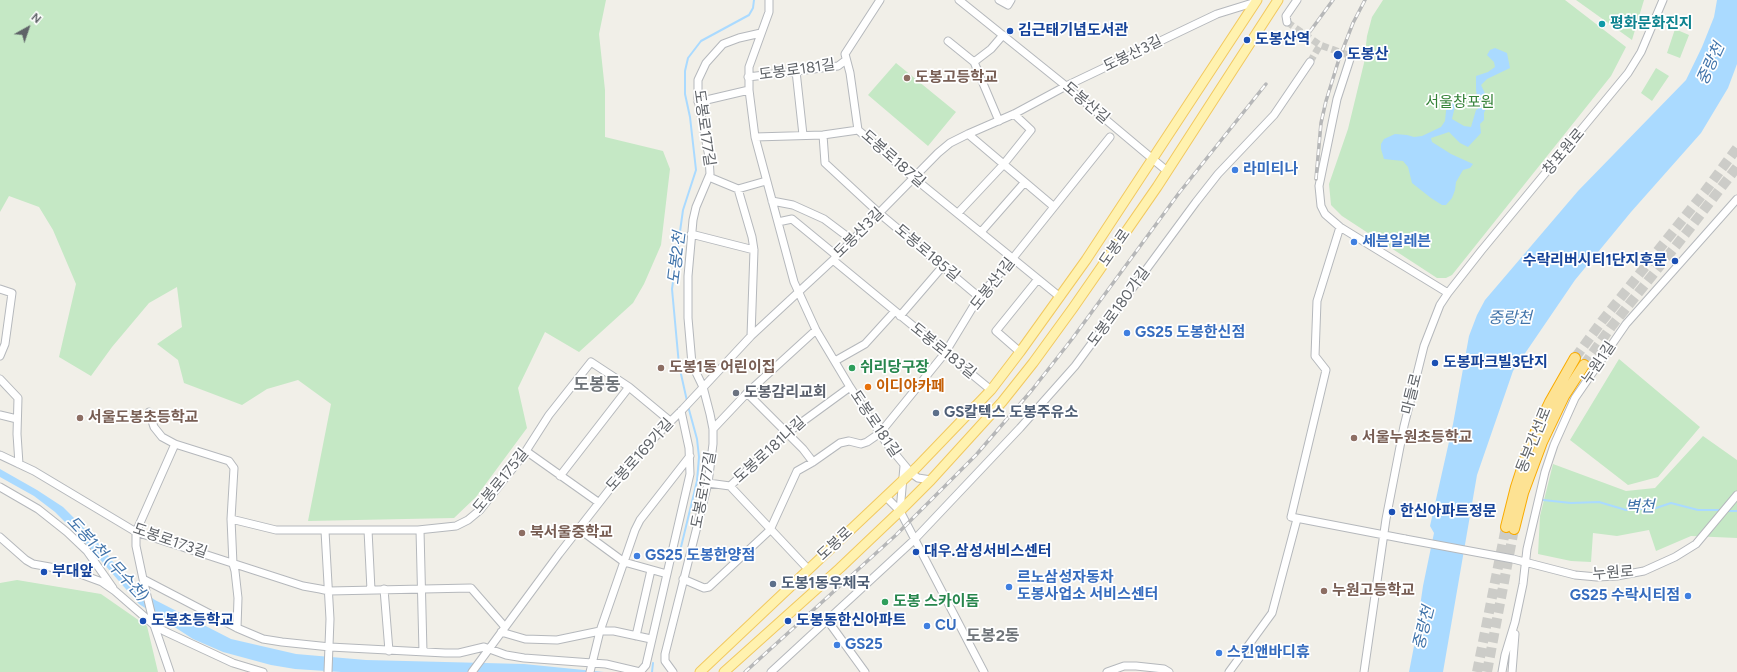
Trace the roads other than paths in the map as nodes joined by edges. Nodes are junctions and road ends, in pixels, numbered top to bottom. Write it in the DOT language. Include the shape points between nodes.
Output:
graph roads {
  1 [pos="770,0"];
  2 [pos="880,0"];
  3 [pos="959,0"];
  4 [pos="999,0"];
  5 [pos="1011,0"];
  6 [pos="1278,0"];
  7 [pos="1297,0"];
  8 [pos="1663,0"];
  9 [pos="1256,1"];
  10 [pos="1287,22"];
  11 [pos="761,33"];
  12 [pos="1003,35"];
  13 [pos="948,41"];
  14 [pos="1351,56"];
  15 [pos="846,60"];
  16 [pos="974,62"];
  17 [pos="1310,62"];
  18 [pos="796,71"];
  19 [pos="748,77"];
  20 [pos="1066,86"];
  21 [pos="749,90"];
  22 [pos="698,102"];
  23 [pos="1014,114"];
  24 [pos="999,121"];
  25 [pos="858,130"];
  26 [pos="968,134"];
  27 [pos="803,135"];
  28 [pos="823,135"];
  29 [pos="755,137"];
  30 [pos="1110,137"];
  31 [pos="1153,159"];
  32 [pos="1003,165"];
  33 [pos="1167,171"];
  34 [pos="710,177"];
  35 [pos="914,178"];
  36 [pos="766,180"];
  37 [pos="1024,183"];
  38 [pos="738,189"];
  39 [pos="1737,199"];
  40 [pos="772,201"];
  41 [pos="1053,206"];
  42 [pos="879,213"];
  43 [pos="958,213"];
  44 [pos="778,222"];
  45 [pos="1340,227"];
  46 [pos="981,232"];
  47 [pos="691,234"];
  48 [pos="852,240"];
  49 [pos="754,250"];
  50 [pos="835,258"];
  51 [pos="1013,258"];
  52 [pos="943,266"];
  53 [pos="1038,279"];
  54 [pos="0,289"];
  55 [pos="1448,292"];
  56 [pos="798,293"];
  57 [pos="979,297"];
  58 [pos="1060,298"];
  59 [pos="898,313"];
  60 [pos="816,330"];
  61 [pos="751,336"];
  62 [pos="1020,352"];
  63 [pos="945,354"];
  64 [pos="0,356"];
  65 [pos="1575,358"];
  66 [pos="835,361"];
  67 [pos="1584,365"];
  68 [pos="0,379"];
  69 [pos="629,386"];
  70 [pos="850,387"];
  71 [pos="701,389"];
  72 [pos="991,390"];
  73 [pos="747,393"];
  74 [pos="682,410"];
  75 [pos="149,412"];
  76 [pos="0,415"];
  77 [pos="17,419"];
  78 [pos="670,421"];
  79 [pos="713,429"];
  80 [pos="787,433"];
  81 [pos="880,433"];
  82 [pos="175,444"];
  83 [pos="526,451"];
  84 [pos="0,455"];
  85 [pos="690,456"];
  86 [pos="813,462"];
  87 [pos="19,464"];
  88 [pos="904,466"];
  89 [pos="911,473"];
  90 [pos="560,476"];
  91 [pos="931,480"];
  92 [pos="902,482"];
  93 [pos="708,483"];
  94 [pos="730,486"];
  95 [pos="0,487"];
  96 [pos="1737,495"];
  97 [pos="886,497"];
  98 [pos="598,502"];
  99 [pos="900,511"];
  100 [pos="1294,518"];
  101 [pos="231,519"];
  102 [pos="579,529"];
  103 [pos="368,530"];
  104 [pos="420,530"];
  105 [pos="770,530"];
  106 [pos="325,531"];
  107 [pos="136,532"];
  108 [pos="1384,536"];
  109 [pos="0,537"];
  110 [pos="914,540"];
  111 [pos="624,562"];
  112 [pos="1525,562"];
  113 [pos="232,564"];
  114 [pos="808,569"];
  115 [pos="652,570"];
  116 [pos="667,574"];
  117 [pos="683,579"];
  118 [pos="144,582"];
  119 [pos="384,589"];
  120 [pos="421,589"];
  121 [pos="371,590"];
  122 [pos="115,591"];
  123 [pos="329,591"];
  124 [pos="828,621"];
  125 [pos="1516,622"];
  126 [pos="154,624"];
  127 [pos="237,628"];
  128 [pos="503,630"];
  129 [pos="600,631"];
  130 [pos="636,636"];
  131 [pos="651,639"];
  132 [pos="330,649"];
  133 [pos="489,650"];
  134 [pos="389,651"];
  135 [pos="423,652"];
  136 [pos="591,667"];
  137 [pos="247,670"];
  138 [pos="170,672"];
  139 [pos="263,672"];
  140 [pos="328,672"];
  141 [pos="472,672"];
  142 [pos="673,672"];
  143 [pos="700,672"];
  144 [pos="724,672"];
  145 [pos="771,672"];
  146 [pos="865,672"];
  147 [pos="984,672"];
  148 [pos="1107,672"];
  149 [pos="1168,672"];
  150 [pos="1229,672"];
  151 [pos="1364,672"];
  152 [pos="1502,672"];
  153 [pos="1512,672"];
  1 -- 11 [label="street, 도봉로181길" via="769,12"];
  2 -- 15 [label="street" via="845,54"];
  3 -- 12 [label="street, 도봉산길"];
  4 -- 5 [label="street" via="1008,5"];
  6 -- 33 [label="main road, 도봉로"];
  7 -- 10 [label="street" via="1286,16"];
  8 -- 55 [label="street, 창포원로" via="1641,52 1628,73"];
  9 -- 20 [label="street, 도봉산3길" via="1217,14"];
  9 -- 31 [label="main road, 도봉로"];
  11 -- 19 [label="street, 도봉로181길"];
  11 -- 22 [label="street, 도봉로177길" via="726,42 715,51 699,77"];
  12 -- 16 [label="street" via="991,49"];
  12 -- 20 [label="street, 도봉산길"];
  13 -- 16 [label="street"];
  14 -- 45 [label="street" via="1337,99 1319,186 1321,206"];
  15 -- 18 [label="street, 도봉로181길" via="838,66"];
  15 -- 25 [label="street, 도봉로187길"];
  16 -- 24 [label="street"];
  17 -- 110 [label="street, 도봉로180가길" via="1274,115 1218,174 1196,202 1075,366 1013,436"];
  18 -- 19 [label="street, 도봉로181길"];
  18 -- 27 [label="street"];
  19 -- 21 [label="street, 도봉로181길"];
  20 -- 23 [label="street, 도봉산3길"];
  20 -- 31 [label="street, 도봉산길"];
  21 -- 22 [label="street"];
  21 -- 29 [label="street, 도봉로181길"];
  22 -- 34 [label="street, 도봉로177길" via="709,157"];
  23 -- 24 [label="street, 도봉산3길"];
  23 -- 32 [label="street" via="1030,130"];
  24 -- 26 [label="street, 도봉산3길"];
  25 -- 28 [label="street"];
  25 -- 35 [label="street, 도봉로187길"];
  26 -- 32 [label="street"];
  26 -- 35 [label="street, 도봉산3길" via="950,143"];
  27 -- 28 [label="street"];
  27 -- 29 [label="street"];
  28 -- 42 [label="street, 도봉로185길" via="825,163"];
  29 -- 36 [label="street, 도봉로181길"];
  30 -- 41 [label="street, 도봉산1길"];
  31 -- 33 [label="street, 도봉산길"];
  31 -- 58 [label="main road, 도봉로"];
  32 -- 37 [label="street"];
  32 -- 43 [label="street"];
  33 -- 91 [label="main road, 도봉로" via="1033,363 1002,402"];
  34 -- 38 [label="street"];
  34 -- 47 [label="street, 도봉로177길" via="696,207"];
  35 -- 42 [label="street, 도봉산3길"];
  35 -- 43 [label="street, 도봉로187길"];
  36 -- 38 [label="street"];
  36 -- 40 [label="street, 도봉로181길"];
  37 -- 41 [label="street"];
  37 -- 46 [label="street"];
  38 -- 49 [label="street"];
  39 -- 112 [label="street, 누원1길" via="1626,324 1576,398 1554,444 1545,472"];
  40 -- 44 [label="street, 도봉로181길"];
  40 -- 48 [label="street" via="793,205 824,219"];
  41 -- 51 [label="street, 도봉산1길"];
  42 -- 48 [label="street, 도봉산3길"];
  42 -- 52 [label="street, 도봉로185길"];
  43 -- 46 [label="street, 도봉로187길"];
  44 -- 50 [label="street" via="792,220"];
  44 -- 56 [label="street, 도봉로181길"];
  45 -- 55 [label="street"];
  45 -- 100 [label="street" via="1317,301 1315,356 1326,370"];
  46 -- 51 [label="street, 도봉로187길"];
  47 -- 49 [label="street"];
  47 -- 71 [label="street, 도봉로177길" via="688,298 690,344 692,364"];
  48 -- 50 [label="street, 도봉산3길"];
  49 -- 61 [label="street"];
  50 -- 56 [label="street, 도봉산3길"];
  50 -- 59 [label="street, 도봉로183길"];
  51 -- 53 [label="street, 도봉로187길"];
  51 -- 57 [label="street, 도봉산1길"];
  52 -- 57 [label="street, 도봉로185길"];
  52 -- 59 [label="street"];
  53 -- 58 [label="street, 도봉로187길"];
  53 -- 62 [label="street" via="996,331"];
  54 -- 64 [label="street" via="12,293 5,344"];
  55 -- 108 [label="street, 마들로" via="1440,305 1424,346 1404,426"];
  56 -- 60 [label="street, 도봉로181길"];
  56 -- 61 [label="street, 도봉산3길"];
  57 -- 63 [label="street, 도봉산1길"];
  58 -- 62 [label="main road, 도봉로"];
  59 -- 63 [label="street, 도봉로183길"];
  59 -- 66 [label="street" via="865,344"];
  60 -- 66 [label="street, 도봉로181길"];
  60 -- 73 [label="street"];
  61 -- 71 [label="street, 도봉산3길"];
  62 -- 72 [label="main road, 도봉로"];
  63 -- 72 [label="street, 도봉로183길"];
  63 -- 81 [label="street, 도봉산1길"];
  65 -- 67 [label="highway, 동부간선로" via="1530,444 1516,487 1510,528 1542,442 1564,396"];
  66 -- 70 [label="street, 도봉로181길"];
  68 -- 77 [label="street" via="18,398"];
  69 -- 78 [label="street, 도봉로175길"];
  69 -- 83 [label="street, 도봉로175길" via="590,362"];
  69 -- 90 [label="street"];
  70 -- 80 [label="street, 도봉로181나길"];
  70 -- 81 [label="street, 도봉로181길"];
  71 -- 74 [label="street, 도봉로169가길"];
  71 -- 79 [label="street, 도봉로177길"];
  72 -- 89 [label="main road, 도봉로"];
  73 -- 79 [label="street"];
  73 -- 80 [label="street"];
  74 -- 78 [label="street, 도봉로169가길"];
  74 -- 85 [label="street, 도봉로177길"];
  75 -- 82 [label="street" via="157,431"];
  76 -- 77 [label="street"];
  77 -- 87 [label="street"];
  78 -- 98 [label="street, 도봉로169가길" via="634,458"];
  79 -- 93 [label="street, 도봉로177길"];
  80 -- 86 [label="street"];
  80 -- 94 [label="street, 도봉로181나길"];
  81 -- 86 [label="street, 도봉산1길" via="861,444 849,441 840,443"];
  81 -- 88 [label="street, 도봉로181길"];
  82 -- 101 [label="street" via="229,461 234,468"];
  82 -- 107 [label="street"];
  83 -- 90 [label="street, 도봉로169가길"];
  83 -- 104 [label="street, 도봉로175길" via="480,510 468,520 456,526"];
  84 -- 87 [label="street, 도봉로173길"];
  85 -- 111 [label="street" via="640,520"];
  85 -- 116 [label="street, 도봉로177길" via="690,474"];
  86 -- 105 [label="street, 도봉산1길" via="797,471"];
  87 -- 107 [label="street, 도봉로173길"];
  88 -- 89 [label="street"];
  88 -- 92 [label="street"];
  89 -- 91 [label="street" via="918,478"];
  89 -- 92 [label="main road, 도봉로"];
  90 -- 98 [label="street, 도봉로169가길"];
  91 -- 99 [label="main road, 도봉로"];
  92 -- 97 [label="main road, 도봉로"];
  92 -- 99 [label="street"];
  93 -- 94 [label="street"];
  93 -- 117 [label="street, 도봉로177길"];
  94 -- 105 [label="street"];
  95 -- 122 [label="street" via="38,509 67,532 87,551"];
  96 -- 112 [label="street, 누원로" via="1696,544 1655,567 1617,576 1597,577"];
  97 -- 99 [label="street"];
  97 -- 114 [label="main road, 도봉로"];
  98 -- 102 [label="street, 도봉로169가길"];
  99 -- 110 [label="street"];
  99 -- 144 [label="main road, 도봉로"];
  100 -- 108 [label="street, 누원로"];
  100 -- 150 [label="street" via="1272,613"];
  101 -- 106 [label="street, 도봉로175길" via="276,530"];
  101 -- 113 [label="street"];
  102 -- 111 [label="street"];
  102 -- 128 [label="street, 도봉로169가길"];
  103 -- 104 [label="street, 도봉로175길"];
  103 -- 106 [label="street, 도봉로175길"];
  103 -- 121 [label="street"];
  104 -- 120 [label="street"];
  105 -- 114 [label="street"];
  105 -- 117 [label="street" via="709,587 704,588"];
  106 -- 123 [label="street"];
  107 -- 113 [label="street, 도봉로173길"];
  107 -- 118 [label="street" via="136,546"];
  108 -- 112 [label="street, 누원로, bridge"];
  108 -- 151 [label="street, 마들로"];
  109 -- 122 [label="street" via="33,564 86,576 102,582"];
  110 -- 124 [label="street, 도봉로180가길"];
  110 -- 147 [label="street"];
  111 -- 115 [label="street"];
  111 -- 129 [label="street"];
  112 -- 125 [label="street, 누원1길"];
  113 -- 123 [label="street, 도봉로173길" via="303,586"];
  113 -- 127 [label="street" via="238,598"];
  114 -- 143 [label="main road, 도봉로"];
  115 -- 116 [label="street"];
  115 -- 130 [label="street"];
  116 -- 131 [label="street, 도봉로177길"];
  117 -- 142 [label="street, 도봉로177길" via="665,656 665,662"];
  118 -- 126 [label="street"];
  118 -- 127 [label="street"];
  119 -- 120 [label="street, 도봉로173길"];
  119 -- 121 [label="street, 도봉로173길"];
  119 -- 134 [label="street"];
  120 -- 128 [label="street, 도봉로173길" via="471,588"];
  120 -- 135 [label="street"];
  121 -- 123 [label="street, 도봉로173길"];
  122 -- 126 [label="street"];
  123 -- 132 [label="street"];
  124 -- 145 [label="street, 도봉로180가길"];
  124 -- 146 [label="street"];
  125 -- 152 [label="street"];
  125 -- 153 [label="street"];
  126 -- 137 [label="street"];
  126 -- 138 [label="street"];
  127 -- 132 [label="street" via="267,640"];
  128 -- 129 [label="street" via="525,639 557,640"];
  128 -- 133 [label="street, 도봉로169가길"];
  129 -- 130 [label="street"];
  129 -- 136 [label="street"];
  130 -- 131 [label="street"];
  131 -- 136 [label="street, 도봉로177길" via="646,665 640,672 606,664"];
  132 -- 134 [label="street"];
  132 -- 140 [label="street"];
  133 -- 135 [label="street" via="484,647 451,653"];
  133 -- 136 [label="street" via="524,658"];
  133 -- 141 [label="street, 도봉로169가길"];
  134 -- 135 [label="street"];
  137 -- 139 [label="street"];
  148 -- 149 [label="street" via="1124,666 1136,666 1164,669"];
}
